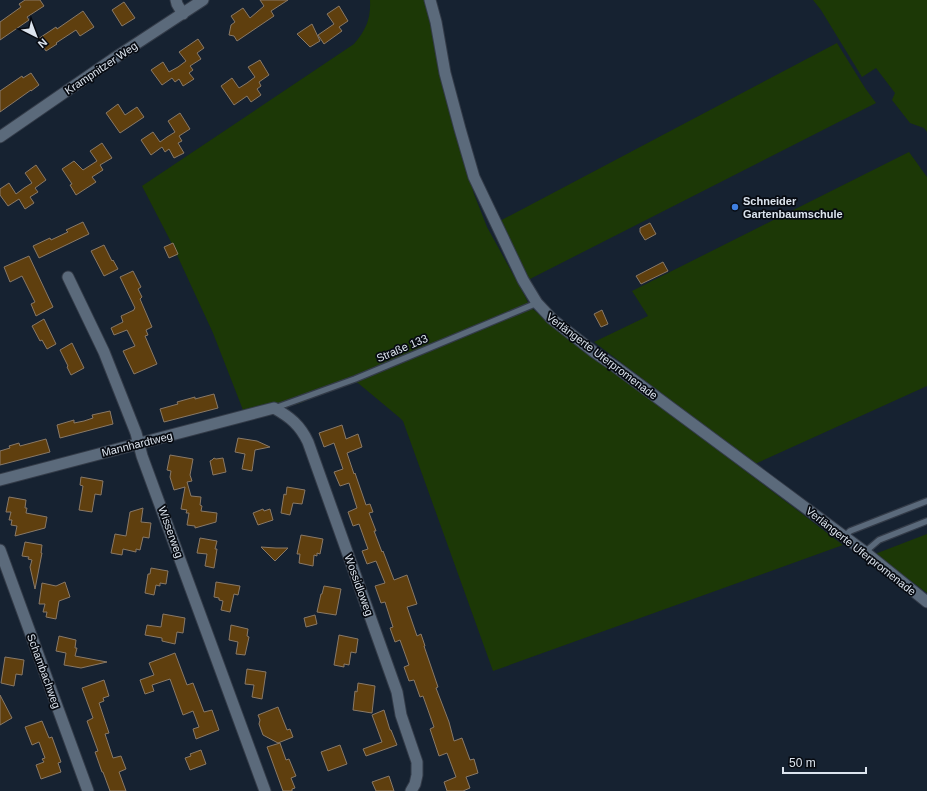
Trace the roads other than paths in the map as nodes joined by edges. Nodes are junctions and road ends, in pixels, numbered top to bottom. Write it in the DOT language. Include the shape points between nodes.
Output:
graph roads {
  1 [pos="176,0"];
  2 [pos="204,0"];
  3 [pos="430,0"];
  4 [pos="183,14"];
  5 [pos="0,137"];
  6 [pos="68,277"];
  7 [pos="537,303"];
  8 [pos="274,408"];
  9 [pos="139,444"];
  10 [pos="0,480"];
  11 [pos="927,501"];
  12 [pos="927,521"];
  13 [pos="844,537"];
  14 [pos="0,550"];
  15 [pos="865,552"];
  16 [pos="927,602"];
  17 [pos="88,791"];
  18 [pos="265,791"];
  19 [pos="411,791"];
  1 -- 4 [label="street"];
  2 -- 4 [label="street, Krampnitzer Weg"];
  3 -- 7 [label="street, Verlängerte Uferpromenade" via="445,73 474,178 523,280"];
  4 -- 5 [label="street, Krampnitzer Weg"];
  6 -- 9 [label="street, Wisserweg" via="104,352"];
  7 -- 8 [label="lane, Straße 133" via="355,378"];
  7 -- 13 [label="street, Verlängerte Uferpromenade" via="552,319 594,352"];
  8 -- 9 [label="street, Mannhardtweg"];
  8 -- 19 [label="street, Wossidloweg" via="296,423 308,442 397,692 401,715 417,762 417,775"];
  9 -- 10 [label="street, Mannhardtweg"];
  9 -- 18 [label="street, Wisserweg"];
  11 -- 13 [label="lane" via="850,531"];
  12 -- 15 [label="lane" via="879,540"];
  13 -- 15 [label="street, Verlängerte Uferpromenade"];
  14 -- 17 [label="street, Schambachweg"];
  15 -- 16 [label="street, Verlängerte Uferpromenade"];
}
